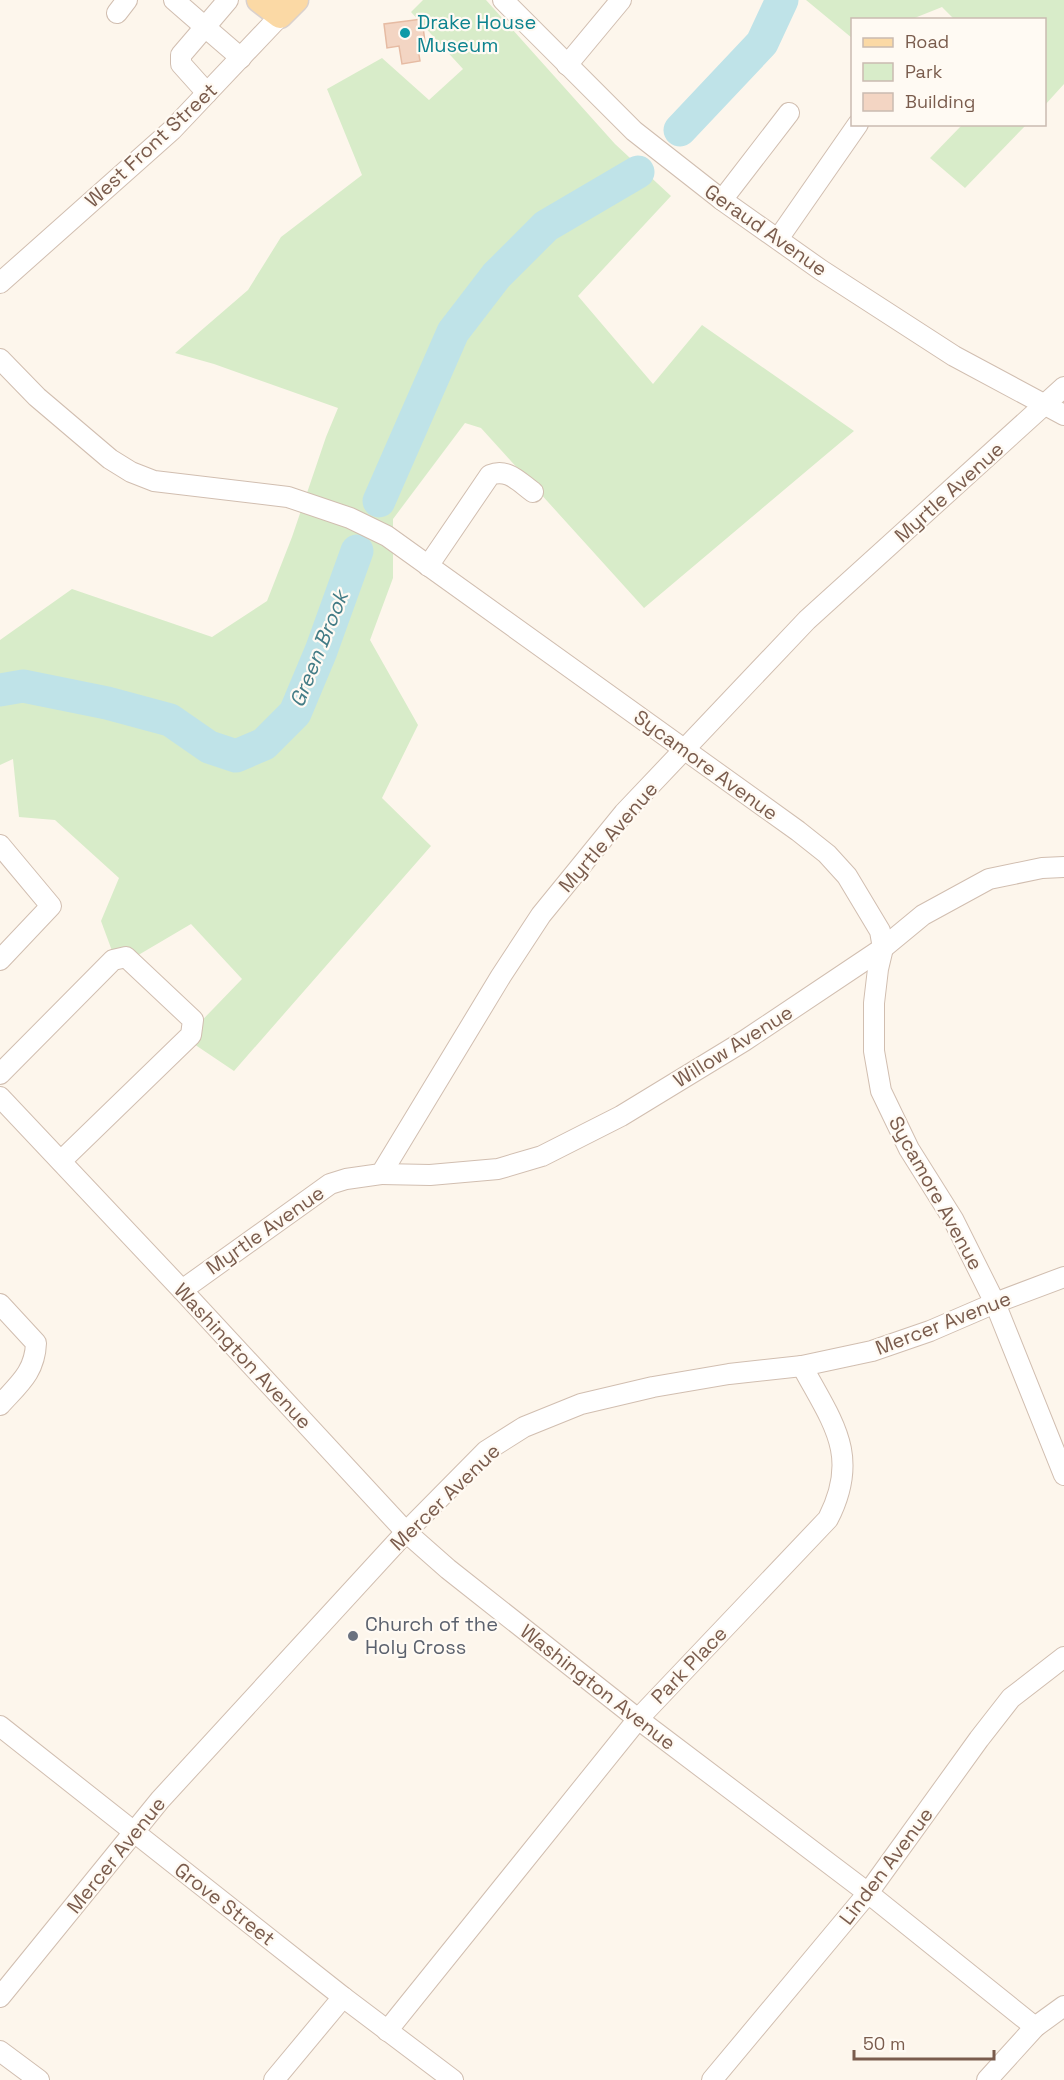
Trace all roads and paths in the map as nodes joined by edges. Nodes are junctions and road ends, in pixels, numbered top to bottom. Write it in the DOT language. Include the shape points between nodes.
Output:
graph roads {
  1 [pos="174,0"];
  2 [pos="228,0"];
  3 [pos="259,0"];
  4 [pos="503,0"];
  5 [pos="621,0"];
  6 [pos="288,8"];
  7 [pos="205,27"];
  8 [pos="241,58"];
  9 [pos="567,64"];
  10 [pos="207,93"];
  11 [pos="789,113"];
  12 [pos="857,126"];
  13 [pos="722,200"];
  14 [pos="778,239"];
  15 [pos="0,283"];
  16 [pos="0,359"];
  17 [pos="1064,387"];
  18 [pos="1045,405"];
  19 [pos="1064,415"];
  20 [pos="533,492"];
  21 [pos="428,566"];
  22 [pos="685,750"];
  23 [pos="0,845"];
  24 [pos="1064,867"];
  25 [pos="884,948"];
  26 [pos="0,960"];
  27 [pos="0,1074"];
  28 [pos="0,1097"];
  29 [pos="61,1161"];
  30 [pos="381,1174"];
  31 [pos="1064,1277"];
  32 [pos="182,1290"];
  33 [pos="995,1303"];
  34 [pos="0,1304"];
  35 [pos="802,1366"];
  36 [pos="0,1405"];
  37 [pos="1064,1475"];
  38 [pos="406,1532"];
  39 [pos="1064,1657"];
  40 [pos="638,1719"];
  41 [pos="0,1726"];
  42 [pos="135,1832"];
  43 [pos="868,1893"];
  44 [pos="0,1997"];
  45 [pos="343,1997"];
  46 [pos="1064,2006"];
  47 [pos="1035,2026"];
  48 [pos="387,2031"];
  49 [pos="0,2051"];
  50 [pos="39,2080"];
  51 [pos="274,2080"];
  52 [pos="453,2080"];
  53 [pos="712,2080"];
  54 [pos="987,2080"];
  1 -- 7 [label="street"];
  2 -- 7 [label="street"];
  3 -- 6 [label="main road"];
  4 -- 9 [label="street, Geraud Avenue"];
  5 -- 9 [label="street"];
  6 -- 8 [label="street, West Front Street"];
  7 -- 8 [label="street"];
  7 -- 10 [label="street" via="181,55 181,64"];
  8 -- 10 [label="street, West Front Street"];
  9 -- 13 [label="street, Geraud Avenue" via="634,131"];
  10 -- 15 [label="street, West Front Street" via="172,130"];
  11 -- 13 [label="street"];
  12 -- 14 [label="street"];
  13 -- 14 [label="street, Geraud Avenue"];
  14 -- 18 [label="street, Geraud Avenue" via="954,356"];
  16 -- 21 [label="street, Sycamore Avenue" via="46,405 131,472 154,481 288,496 387,536"];
  17 -- 18 [label="street, Myrtle Avenue"];
  18 -- 19 [label="street, Geraud Avenue"];
  18 -- 22 [label="street, Myrtle Avenue" via="807,620"];
  20 -- 21 [label="street" via="508,473 490,476"];
  21 -- 22 [label="street, Sycamore Avenue"];
  22 -- 25 [label="street, Sycamore Avenue" via="827,854 848,876 880,931"];
  22 -- 30 [label="street, Myrtle Avenue" via="624,813 541,915"];
  23 -- 26 [label="street" via="51,906"];
  24 -- 25 [label="street, Willow Avenue" via="989,879 923,915"];
  25 -- 30 [label="street, Willow Avenue" via="744,1041 621,1116 542,1156 498,1169 430,1175"];
  25 -- 33 [label="street, Sycamore Avenue" via="874,1003 874,1051 882,1091 909,1149 953,1219"];
  27 -- 29 [label="street" via="113,960 126,957 193,1020 191,1035"];
  28 -- 29 [label="street, Washington Avenue"];
  29 -- 32 [label="street, Washington Avenue"];
  30 -- 32 [label="street, Myrtle Avenue" via="330,1184"];
  31 -- 33 [label="street, Mercer Avenue"];
  32 -- 38 [label="street, Washington Avenue"];
  33 -- 35 [label="street, Mercer Avenue" via="872,1351"];
  33 -- 37 [label="street, Sycamore Avenue"];
  34 -- 36 [label="street" via="36,1343 35,1358 25,1377"];
  35 -- 38 [label="street, Mercer Avenue" via="653,1387 581,1404 524,1427 486,1451"];
  35 -- 40 [label="street, Park Place" via="838,1433 844,1463 836,1504 828,1519"];
  38 -- 40 [label="street, Washington Avenue" via="447,1569"];
  38 -- 42 [label="street, Mercer Avenue"];
  39 -- 43 [label="street, Linden Avenue" via="1011,1698"];
  40 -- 43 [label="street, Washington Avenue"];
  40 -- 48 [label="street, Park Place"];
  41 -- 42 [label="street, Grove Street"];
  42 -- 44 [label="street, Mercer Avenue"];
  42 -- 45 [label="street, Grove Street"];
  43 -- 47 [label="street, Washington Avenue"];
  43 -- 53 [label="street, Linden Avenue"];
  45 -- 48 [label="street, Grove Street"];
  45 -- 51 [label="street"];
  46 -- 47 [label="street"];
  47 -- 54 [label="street"];
  48 -- 52 [label="street, Grove Street"];
  49 -- 50 [label="street"];
}
